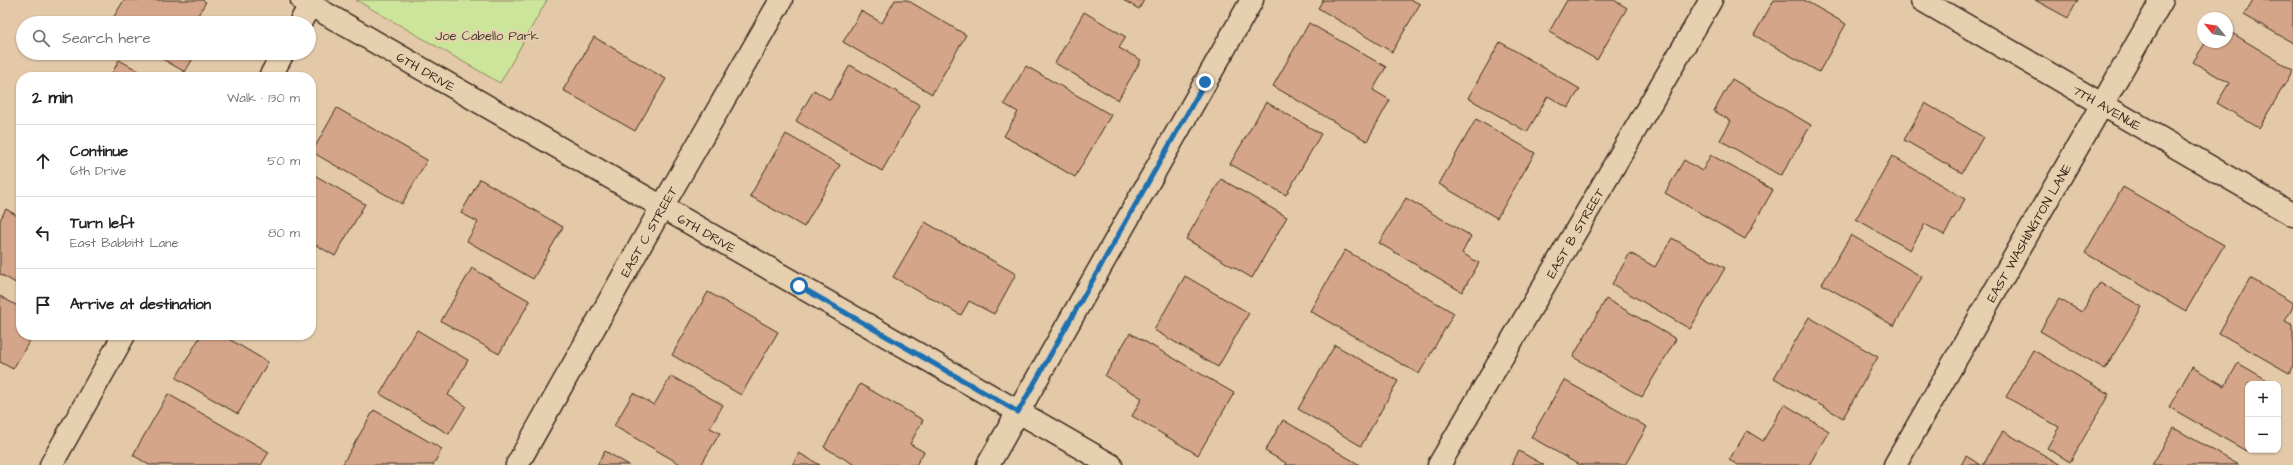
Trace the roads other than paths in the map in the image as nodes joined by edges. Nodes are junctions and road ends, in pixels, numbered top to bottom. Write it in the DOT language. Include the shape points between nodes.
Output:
graph roads {
  1 [pos="782,0"];
  2 [pos="1252,0"];
  3 [pos="1710,0"];
  4 [pos="1922,0"];
  5 [pos="2162,0"];
  6 [pos="304,9"];
  7 [pos="279,60"];
  8 [pos="273,72"];
  9 [pos="2103,105"];
  10 [pos="662,207"];
  11 [pos="2293,215"];
  12 [pos="121,340"];
  13 [pos="1018,412"];
  14 [pos="51,465"];
  15 [pos="517,465"];
  16 [pos="988,465"];
  17 [pos="1111,465"];
  18 [pos="1439,465"];
  19 [pos="1895,465"];
  1 -- 10 [label="street, EAST C STREET"];
  2 -- 13 [label="street"];
  3 -- 18 [label="street, EAST B STREET"];
  4 -- 9 [label="street, 7TH AVENUE"];
  5 -- 9 [label="street, EAST WASHINGTON LANE"];
  6 -- 10 [label="street, 6TH DRIVE"];
  7 -- 8 [label="street"];
  9 -- 11 [label="street, 7TH AVENUE"];
  9 -- 19 [label="street, EAST WASHINGTON LANE"];
  10 -- 13 [label="street, 6TH DRIVE"];
  10 -- 15 [label="street, EAST C STREET"];
  12 -- 14 [label="street"];
  13 -- 16 [label="street"];
  13 -- 17 [label="street, 6TH DRIVE"];
}
